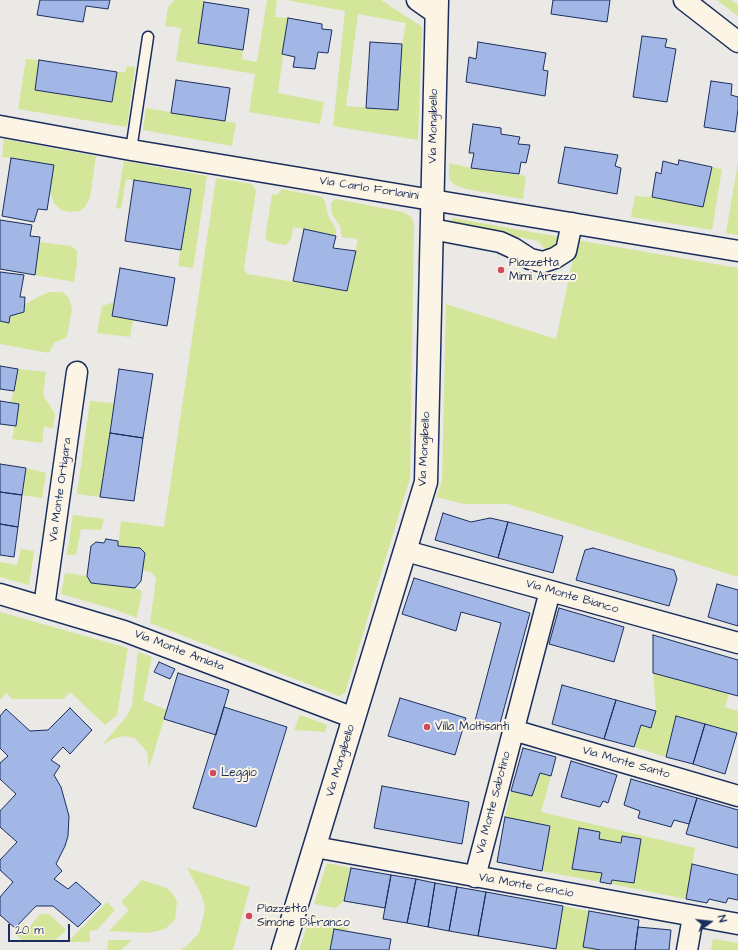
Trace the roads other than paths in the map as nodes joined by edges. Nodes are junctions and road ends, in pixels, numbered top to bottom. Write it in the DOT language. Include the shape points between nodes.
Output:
graph roads {
  1 [pos="416,0"];
  2 [pos="684,0"];
  3 [pos="437,7"];
  4 [pos="148,37"];
  5 [pos="738,42"];
  6 [pos="0,126"];
  7 [pos="131,150"];
  8 [pos="432,200"];
  9 [pos="572,223"];
  10 [pos="432,229"];
  11 [pos="738,251"];
  12 [pos="77,372"];
  13 [pos="406,550"];
  14 [pos="550,591"];
  15 [pos="0,594"];
  16 [pos="44,607"];
  17 [pos="738,643"];
  18 [pos="354,718"];
  19 [pos="513,730"];
  20 [pos="738,796"];
  21 [pos="315,847"];
  22 [pos="475,877"];
  23 [pos="693,917"];
  24 [pos="738,924"];
  25 [pos="283,950"];
  26 [pos="687,950"];
  1 -- 3 [label="street"];
  2 -- 5 [label="street"];
  3 -- 8 [label="street, Via Mongibello"];
  4 -- 7 [label="lane"];
  6 -- 7 [label="street, Via Carlo Forlanini"];
  7 -- 8 [label="street, Via Carlo Forlanini"];
  8 -- 9 [label="street, Via Carlo Forlanini"];
  8 -- 10 [label="street, Via Mongibello"];
  9 -- 10 [label="street" via="566,251 543,262 530,260 500,242"];
  9 -- 11 [label="street, Via Carlo Forlanini"];
  10 -- 13 [label="street, Via Mongibello" via="426,482"];
  12 -- 16 [label="street, Via Monte Ortigara"];
  13 -- 14 [label="street, Via Monte Bianco"];
  13 -- 18 [label="street, Via Mongibello"];
  14 -- 17 [label="street, Via Monte Bianco"];
  14 -- 19 [label="street, Via Monte Sabotino"];
  15 -- 16 [label="street, Via Monte Amiata"];
  16 -- 18 [label="street, Via Monte Amiata" via="124,631"];
  18 -- 21 [label="street, Via Mongibello"];
  19 -- 20 [label="street, Via Monte Santo"];
  19 -- 22 [label="street, Via Monte Sabotino"];
  21 -- 22 [label="street, Via Monte Cencio"];
  21 -- 25 [label="street, Via Mongibello"];
  22 -- 23 [label="street, Via Monte Cencio"];
  23 -- 24 [label="street, Via Monte Cencio"];
  23 -- 26 [label="street"];
}
